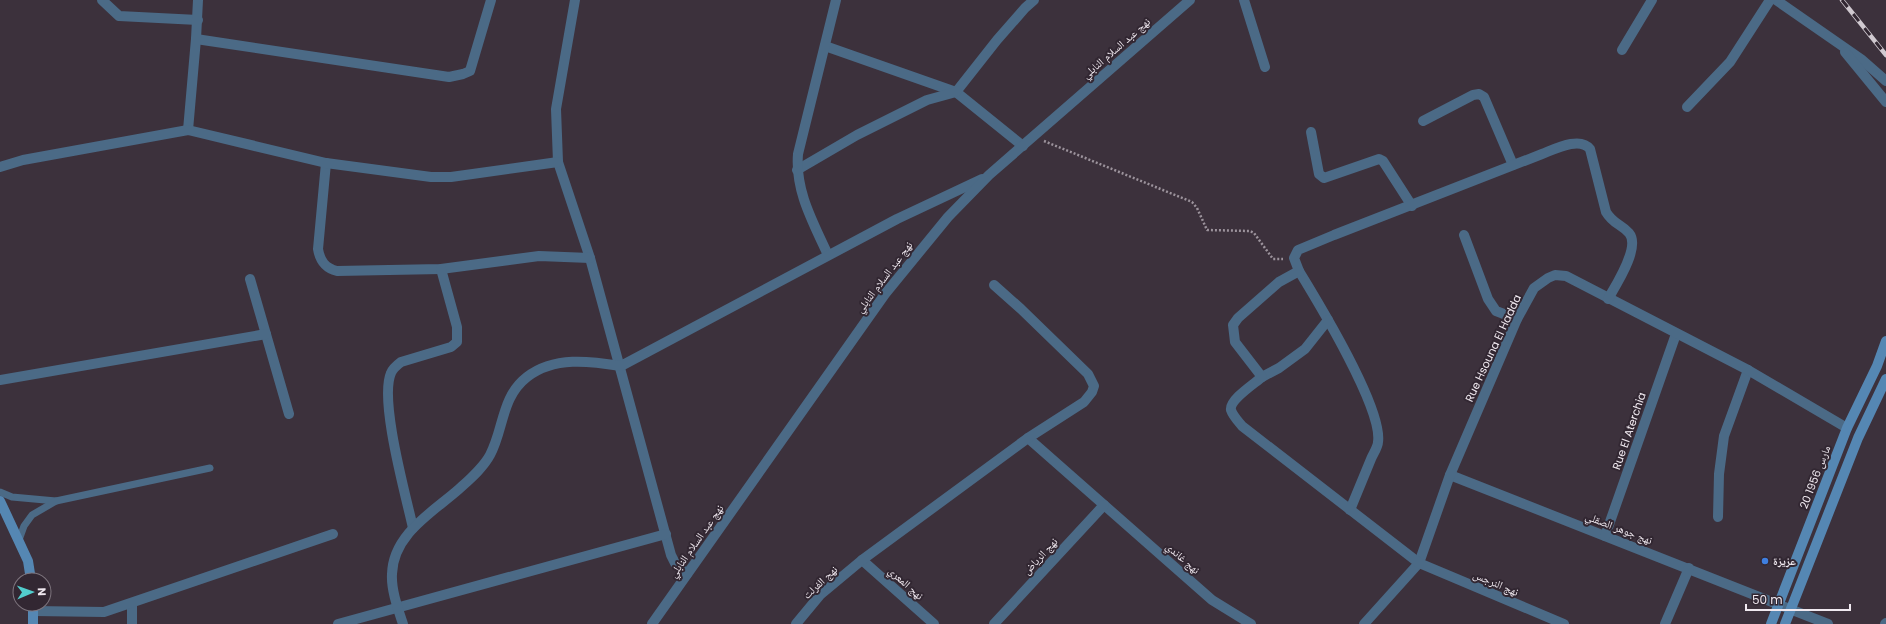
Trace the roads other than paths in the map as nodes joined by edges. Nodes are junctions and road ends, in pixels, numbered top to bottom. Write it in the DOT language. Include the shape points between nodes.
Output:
graph roads {
  1 [pos="102,0"];
  2 [pos="198,0"];
  3 [pos="491,0"];
  4 [pos="575,0"];
  5 [pos="836,0"];
  6 [pos="1034,0"];
  7 [pos="1190,0"];
  8 [pos="1244,0"];
  9 [pos="1652,0"];
  10 [pos="1770,0"];
  11 [pos="1776,0"];
  12 [pos="198,20"];
  13 [pos="196,39"];
  14 [pos="1836,42"];
  15 [pos="825,46"];
  16 [pos="1622,50"];
  17 [pos="1265,67"];
  18 [pos="1886,81"];
  19 [pos="956,92"];
  20 [pos="1886,102"];
  21 [pos="1687,107"];
  22 [pos="1423,121"];
  23 [pos="188,130"];
  24 [pos="1311,132"];
  25 [pos="1023,146"];
  26 [pos="558,162"];
  27 [pos="326,163"];
  28 [pos="1513,165"];
  29 [pos="0,167"];
  30 [pos="796,170"];
  31 [pos="989,175"];
  32 [pos="1412,206"];
  33 [pos="1464,235"];
  34 [pos="828,255"];
  35 [pos="590,258"];
  36 [pos="441,269"];
  37 [pos="1299,271"];
  38 [pos="250,279"];
  39 [pos="994,285"];
  40 [pos="1608,300"];
  41 [pos="1517,319"];
  42 [pos="1328,320"];
  43 [pos="266,334"];
  44 [pos="1676,334"];
  45 [pos="1886,341"];
  46 [pos="621,366"];
  47 [pos="1748,370"];
  48 [pos="1262,377"];
  49 [pos="1886,378"];
  50 [pos="0,380"];
  51 [pos="289,414"];
  52 [pos="1848,428"];
  53 [pos="1028,438"];
  54 [pos="210,468"];
  55 [pos="1450,475"];
  56 [pos="0,492"];
  57 [pos="0,501"];
  58 [pos="56,501"];
  59 [pos="1104,505"];
  60 [pos="1350,510"];
  61 [pos="1718,517"];
  62 [pos="413,528"];
  63 [pos="333,534"];
  64 [pos="666,534"];
  65 [pos="1605,536"];
  66 [pos="19,540"];
  67 [pos="862,560"];
  68 [pos="1419,563"];
  69 [pos="1689,568"];
  70 [pos="30,572"];
  71 [pos="687,574"];
  72 [pos="132,604"];
  73 [pos="1778,604"];
  74 [pos="398,607"];
  75 [pos="52,608"];
  76 [pos="1791,609"];
  77 [pos="34,612"];
  78 [pos="652,623"];
  79 [pos="33,624"];
  80 [pos="132,624"];
  81 [pos="338,624"];
  82 [pos="403,624"];
  83 [pos="796,624"];
  84 [pos="934,624"];
  85 [pos="994,624"];
  86 [pos="1251,624"];
  87 [pos="1364,624"];
  88 [pos="1564,624"];
  89 [pos="1665,624"];
  90 [pos="1771,624"];
  91 [pos="1785,624"];
  92 [pos="1828,624"];
  1 -- 12 [label="street" via="119,16"];
  2 -- 12 [label="street"];
  3 -- 13 [label="street" via="470,71 449,77"];
  4 -- 26 [label="street" via="556,108"];
  5 -- 15 [label="street"];
  6 -- 19 [label="street" via="997,40"];
  7 -- 25 [label="street, نهج عبد السلام النابلي"];
  8 -- 17 [label="street"];
  9 -- 16 [label="street"];
  10 -- 21 [label="street" via="1730,62"];
  11 -- 14 [label="street"];
  12 -- 13 [label="street"];
  13 -- 23 [label="street"];
  14 -- 18 [label="street" via="1874,69"];
  14 -- 20 [label="street"];
  15 -- 19 [label="street"];
  15 -- 30 [label="street"];
  19 -- 25 [label="street"];
  19 -- 30 [label="street" via="927,100 857,135"];
  22 -- 28 [label="street" via="1479,94 1484,97"];
  23 -- 27 [label="street"];
  23 -- 29 [label="street" via="23,160"];
  24 -- 32 [label="street" via="1319,174 1324,178 1379,159 1383,161"];
  25 -- 31 [label="street, نهج عبد السلام النابلي"];
  26 -- 27 [label="street" via="431,178"];
  26 -- 35 [label="street"];
  27 -- 36 [label="street" via="318,249 321,261 326,266 337,271"];
  28 -- 32 [label="street"];
  28 -- 40 [label="street" via="1569,145 1584,144 1590,149 1606,212 1611,220 1628,232 1633,249"];
  30 -- 34 [label="street" via="802,197"];
  31 -- 34 [label="street"];
  31 -- 71 [label="street, نهج عبد السلام النابلي" via="948,217 884,294"];
  32 -- 37 [label="street" via="1298,250 1294,258"];
  33 -- 41 [label="street" via="1488,299 1496,311"];
  34 -- 46 [label="street"];
  35 -- 36 [label="street" via="539,256"];
  35 -- 46 [label="street"];
  36 -- 62 [label="street" via="457,327 457,342 451,347 401,362 391,373 389,381 391,426"];
  37 -- 42 [label="street"];
  37 -- 48 [label="street" via="1279,282 1233,325 1235,342"];
  38 -- 43 [label="street"];
  39 -- 53 [label="street, نهج الفرلت" via="1094,382 1092,392 1084,402"];
  40 -- 41 [label="street, Rue Hsouna El Hadda" via="1566,276 1555,275 1534,288"];
  40 -- 44 [label="street, Rue Hsouna El Hadda"];
  41 -- 55 [label="street, Rue Hsouna El Hadda"];
  42 -- 48 [label="street" via="1305,349"];
  42 -- 60 [label="street" via="1367,397 1376,422 1378,442"];
  43 -- 50 [label="street"];
  43 -- 51 [label="street"];
  44 -- 47 [label="street, Rue Hsouna El Hadda"];
  44 -- 65 [label="street, Rue El Aterchia"];
  45 -- 52 [label="main road, 20 مارس 1956"];
  46 -- 62 [label="street" via="576,361 549,366 528,376 511,394 487,460 467,482"];
  46 -- 64 [label="street"];
  47 -- 52 [label="street, Rue Hsouna El Hadda"];
  47 -- 61 [label="street" via="1724,436 1719,474"];
  48 -- 60 [label="street, نهج النرجس" via="1232,402 1233,414 1242,426"];
  49 -- 76 [label="main road" via="1858,438"];
  52 -- 73 [label="main road, 20 مارس 1956"];
  53 -- 59 [label="street, نهج غاندي"];
  53 -- 67 [label="street, نهج الفرلت"];
  54 -- 58 [label="lane"];
  55 -- 65 [label="street, نهج جوهر الصقلي"];
  55 -- 68 [label="street, Rue Hsouna El Hadda"];
  56 -- 58 [label="lane" via="12,497"];
  57 -- 66 [label="main road"];
  58 -- 66 [label="lane" via="32,515 24,526"];
  59 -- 85 [label="street, نهج الرياض"];
  59 -- 86 [label="street, نهج غاندي" via="1212,600"];
  60 -- 68 [label="street, نهج النرجس"];
  62 -- 74 [label="street" via="399,546 394,560 392,575"];
  63 -- 72 [label="street"];
  64 -- 71 [label="street" via="675,563"];
  64 -- 74 [label="street"];
  65 -- 69 [label="street, نهج جوهر الصقلي"];
  66 -- 70 [label="main road"];
  67 -- 83 [label="street, نهج الفرلت" via="820,595"];
  67 -- 84 [label="street, نهج المعري"];
  68 -- 87 [label="street, Rue Hsouna El Hadda"];
  68 -- 88 [label="street, نهج النرجس"];
  69 -- 73 [label="street, نهج جوهر الصقلي"];
  69 -- 89 [label="street"];
  71 -- 78 [label="street, نهج عبد السلام النابلي"];
  72 -- 75 [label="street" via="104,612"];
  72 -- 80 [label="street"];
  73 -- 76 [label="street, نهج جوهر الصقلي"];
  73 -- 90 [label="main road, 20 مارس 1956"];
  74 -- 81 [label="street"];
  74 -- 82 [label="street"];
  76 -- 91 [label="main road"];
  76 -- 92 [label="street, نهج جوهر الصقلي"];
  77 -- 79 [label="main road"];
}
